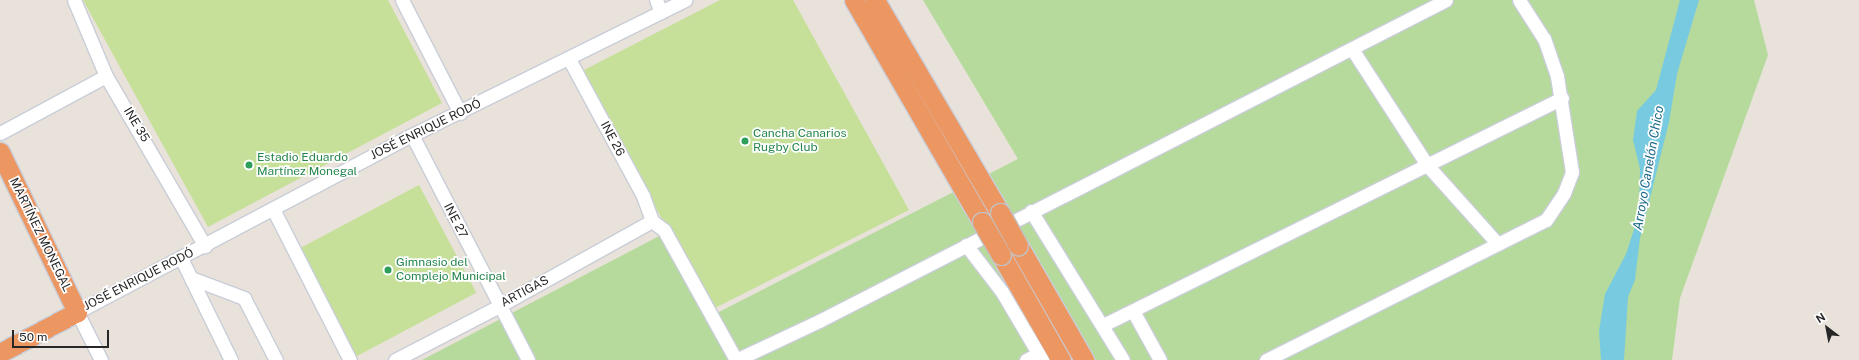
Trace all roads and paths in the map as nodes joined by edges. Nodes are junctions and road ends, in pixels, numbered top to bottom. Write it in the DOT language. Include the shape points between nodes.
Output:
graph roads {
  1 [pos="74,0"];
  2 [pos="402,0"];
  3 [pos="685,0"];
  4 [pos="854,0"];
  5 [pos="875,0"];
  6 [pos="1446,0"];
  7 [pos="1519,0"];
  8 [pos="659,6"];
  9 [pos="1352,49"];
  10 [pos="569,59"];
  11 [pos="106,76"];
  12 [pos="1562,98"];
  13 [pos="460,113"];
  14 [pos="0,133"];
  15 [pos="412,135"];
  16 [pos="0,152"];
  17 [pos="1427,165"];
  18 [pos="273,209"];
  19 [pos="1031,211"];
  20 [pos="652,221"];
  21 [pos="1497,243"];
  22 [pos="966,245"];
  23 [pos="205,246"];
  24 [pos="181,258"];
  25 [pos="191,278"];
  26 [pos="499,306"];
  27 [pos="1133,311"];
  28 [pos="78,312"];
  29 [pos="1103,325"];
  30 [pos="0,353"];
  31 [pos="1040,357"];
  32 [pos="101,360"];
  33 [pos="231,360"];
  34 [pos="276,360"];
  35 [pos="350,360"];
  36 [pos="395,360"];
  37 [pos="528,360"];
  38 [pos="736,360"];
  39 [pos="1026,360"];
  40 [pos="1061,360"];
  41 [pos="1084,360"];
  42 [pos="1123,360"];
  43 [pos="1160,360"];
  44 [pos="1266,360"];
  1 -- 11 [label="street, INE 35"];
  2 -- 13 [label="street"];
  3 -- 8 [label="street, JOSÉ ENRIQUE RODÓ"];
  4 -- 40 [label="highway, bridge"];
  5 -- 41 [label="highway, bridge"];
  6 -- 9 [label="street"];
  7 -- 12 [label="street" via="1544,39"];
  8 -- 10 [label="street, JOSÉ ENRIQUE RODÓ"];
  9 -- 17 [label="street"];
  9 -- 19 [label="street"];
  10 -- 13 [label="street, JOSÉ ENRIQUE RODÓ"];
  10 -- 20 [label="street, INE 26" via="643,196"];
  11 -- 14 [label="street"];
  11 -- 23 [label="street, INE 35"];
  12 -- 17 [label="street"];
  12 -- 21 [label="street" via="1572,172 1564,193 1546,220"];
  13 -- 15 [label="street, JOSÉ ENRIQUE RODÓ"];
  15 -- 18 [label="street, JOSÉ ENRIQUE RODÓ"];
  15 -- 26 [label="street, INE 27"];
  16 -- 28 [label="highway, MARTÍNEZ MONEGAL"];
  17 -- 21 [label="street"];
  17 -- 27 [label="street"];
  18 -- 23 [label="street, JOSÉ ENRIQUE RODÓ"];
  18 -- 35 [label="street"];
  19 -- 22 [label="street"];
  19 -- 29 [label="street"];
  20 -- 26 [label="street, ARTIGAS"];
  20 -- 38 [label="street" via="664,230"];
  21 -- 44 [label="street"];
  22 -- 31 [label="street" via="1002,292"];
  22 -- 38 [label="street" via="819,321"];
  23 -- 24 [label="street, JOSÉ ENRIQUE RODÓ"];
  24 -- 25 [label="street"];
  24 -- 28 [label="street, JOSÉ ENRIQUE RODÓ"];
  25 -- 33 [label="street"];
  25 -- 34 [label="street" via="244,298"];
  26 -- 36 [label="street, ARTIGAS"];
  26 -- 37 [label="street, INE 27"];
  27 -- 29 [label="street"];
  27 -- 43 [label="street"];
  28 -- 30 [label="highway, JOSÉ ENRIQUE RODÓ"];
  28 -- 32 [label="street, MARTÍNEZ MONEGAL"];
  29 -- 42 [label="street"];
  31 -- 39 [label="street"];
}
